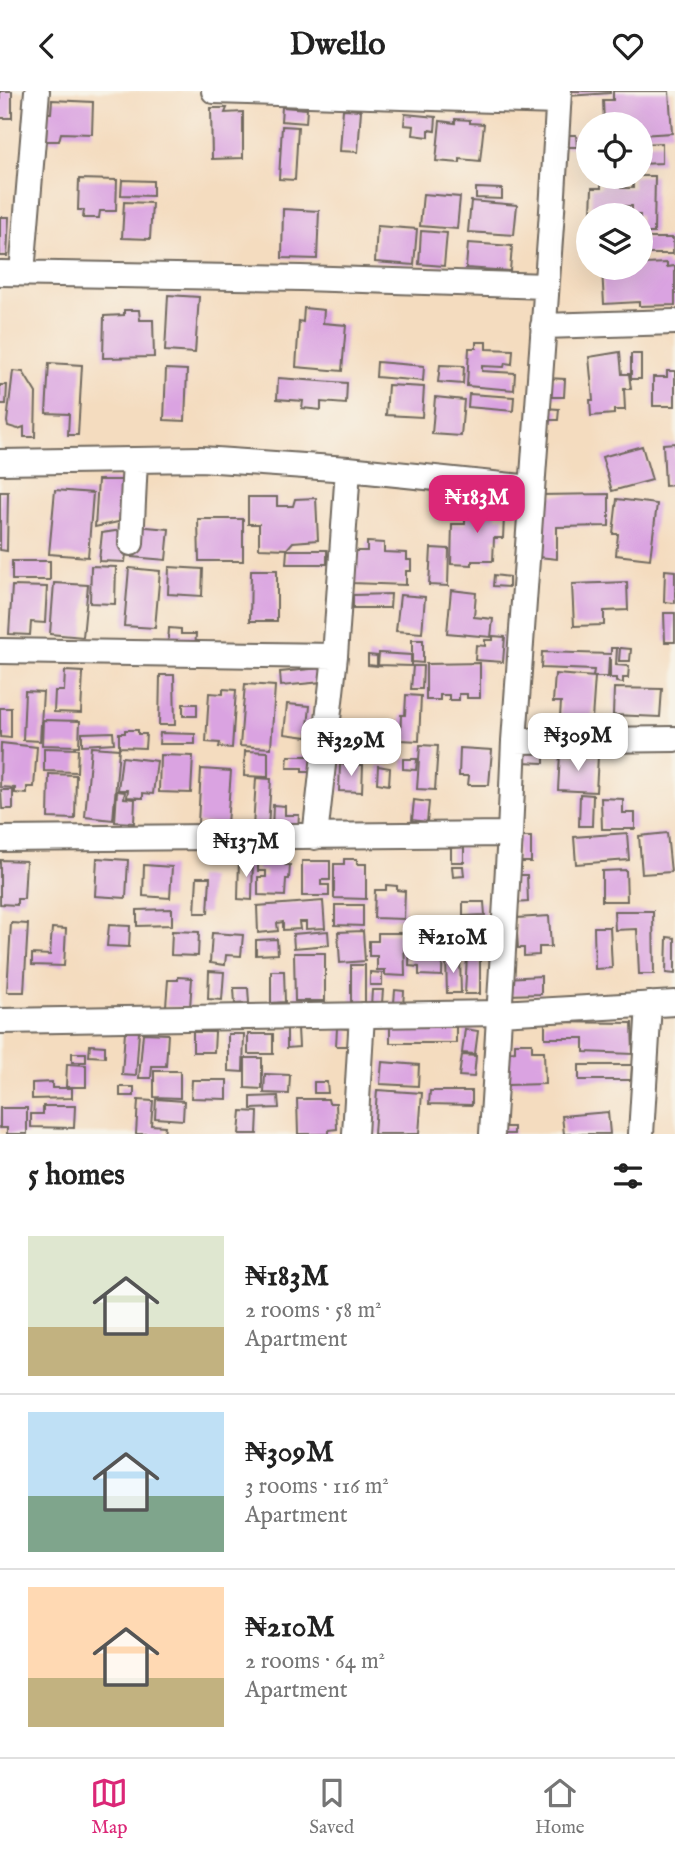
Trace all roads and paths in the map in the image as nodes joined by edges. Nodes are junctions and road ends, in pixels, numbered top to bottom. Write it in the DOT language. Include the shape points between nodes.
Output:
graph roads {
  1 [pos="37,91"];
  2 [pos="214,91"];
  3 [pos="559,97"];
  4 [pos="11,273"];
  5 [pos="546,286"];
  6 [pos="675,321"];
  7 [pos="543,326"];
  8 [pos="135,460"];
  9 [pos="0,462"];
  10 [pos="348,469"];
  11 [pos="532,488"];
  12 [pos="131,543"];
  13 [pos="0,652"];
  14 [pos="335,656"];
  15 [pos="675,739"];
  16 [pos="514,741"];
  17 [pos="510,834"];
  18 [pos="315,837"];
  19 [pos="0,839"];
  20 [pos="675,1003"];
  21 [pos="649,1004"];
  22 [pos="499,1013"];
  23 [pos="362,1015"];
  24 [pos="0,1021"];
  25 [pos="355,1134"];
  26 [pos="492,1134"];
  27 [pos="640,1134"];
  1 -- 4 [label="street"];
  2 -- 3 [label="street"];
  3 -- 5 [label="street"];
  4 -- 5 [label="street"];
  5 -- 7 [label="street"];
  6 -- 7 [label="street"];
  7 -- 11 [label="street"];
  8 -- 9 [label="street"];
  8 -- 10 [label="street" via="201,459"];
  8 -- 12 [label="street"];
  10 -- 11 [label="street"];
  10 -- 14 [label="street"];
  11 -- 16 [label="street"];
  13 -- 14 [label="street"];
  14 -- 18 [label="street"];
  15 -- 16 [label="street"];
  16 -- 17 [label="street"];
  17 -- 18 [label="street"];
  17 -- 22 [label="street"];
  18 -- 19 [label="street"];
  20 -- 21 [label="street"];
  21 -- 22 [label="street"];
  21 -- 27 [label="street"];
  22 -- 23 [label="street"];
  22 -- 26 [label="street"];
  23 -- 24 [label="street"];
  23 -- 25 [label="street"];
}
